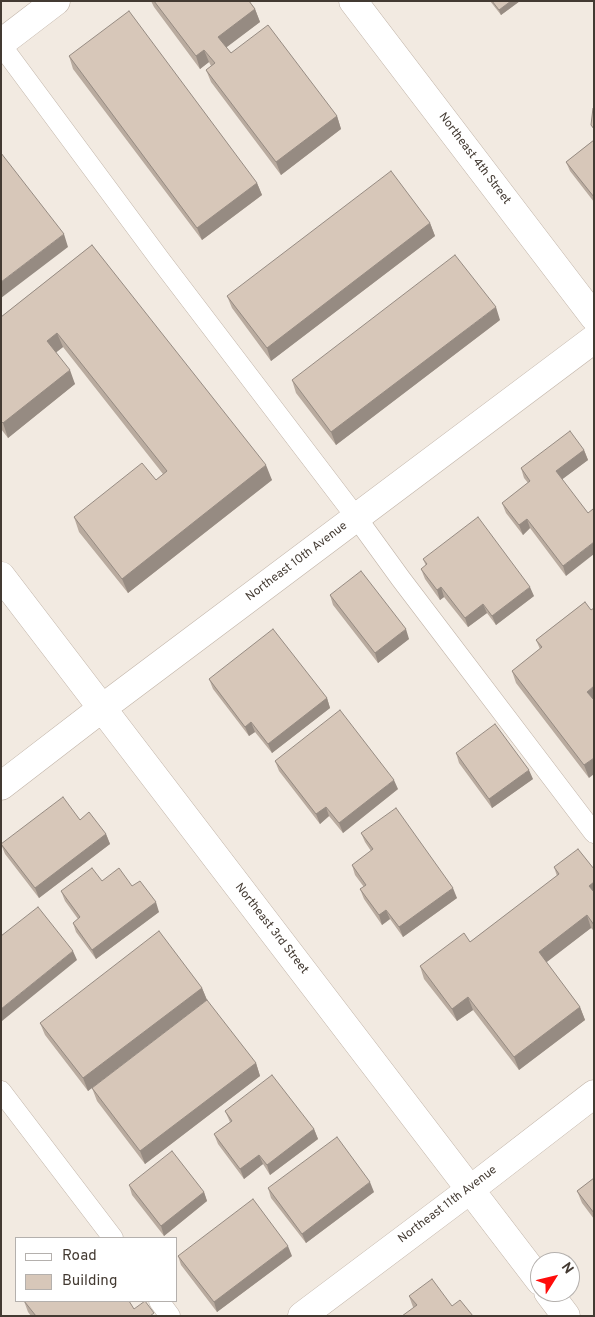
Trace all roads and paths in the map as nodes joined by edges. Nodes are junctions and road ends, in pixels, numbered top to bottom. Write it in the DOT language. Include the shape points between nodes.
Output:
graph roads {
  1 [pos="56,1"];
  2 [pos="353,1"];
  3 [pos="1,44"];
  4 [pos="594,317"];
  5 [pos="594,339"];
  6 [pos="356,517"];
  7 [pos="1,576"];
  8 [pos="101,709"];
  9 [pos="1,786"];
  10 [pos="594,833"];
  11 [pos="1,1091"];
  12 [pos="594,1094"];
  13 [pos="471,1189"];
  14 [pos="112,1237"];
  15 [pos="530,1268"];
  16 [pos="160,1302"];
  17 [pos="556,1302"];
  18 [pos="170,1316"];
  19 [pos="302,1316"];
  20 [pos="566,1316"];
  1 -- 3 [label="street"];
  2 -- 4 [label="street, Northeast 4th Street"];
  3 -- 6 [label="lane"];
  5 -- 6 [label="street, Northeast 10th Avenue"];
  6 -- 8 [label="street, Northeast 10th Avenue"];
  6 -- 10 [label="lane"];
  7 -- 8 [label="street, Northeast 3rd Street"];
  8 -- 9 [label="street, Northeast 10th Avenue"];
  8 -- 13 [label="street, Northeast 3rd Street"];
  11 -- 14 [label="lane"];
  12 -- 13 [label="street, Northeast 11th Avenue"];
  13 -- 15 [label="street, Northeast 3rd Street"];
  13 -- 19 [label="street, Northeast 11th Avenue"];
  16 -- 18 [label="lane"];
  17 -- 20 [label="street"];
}
